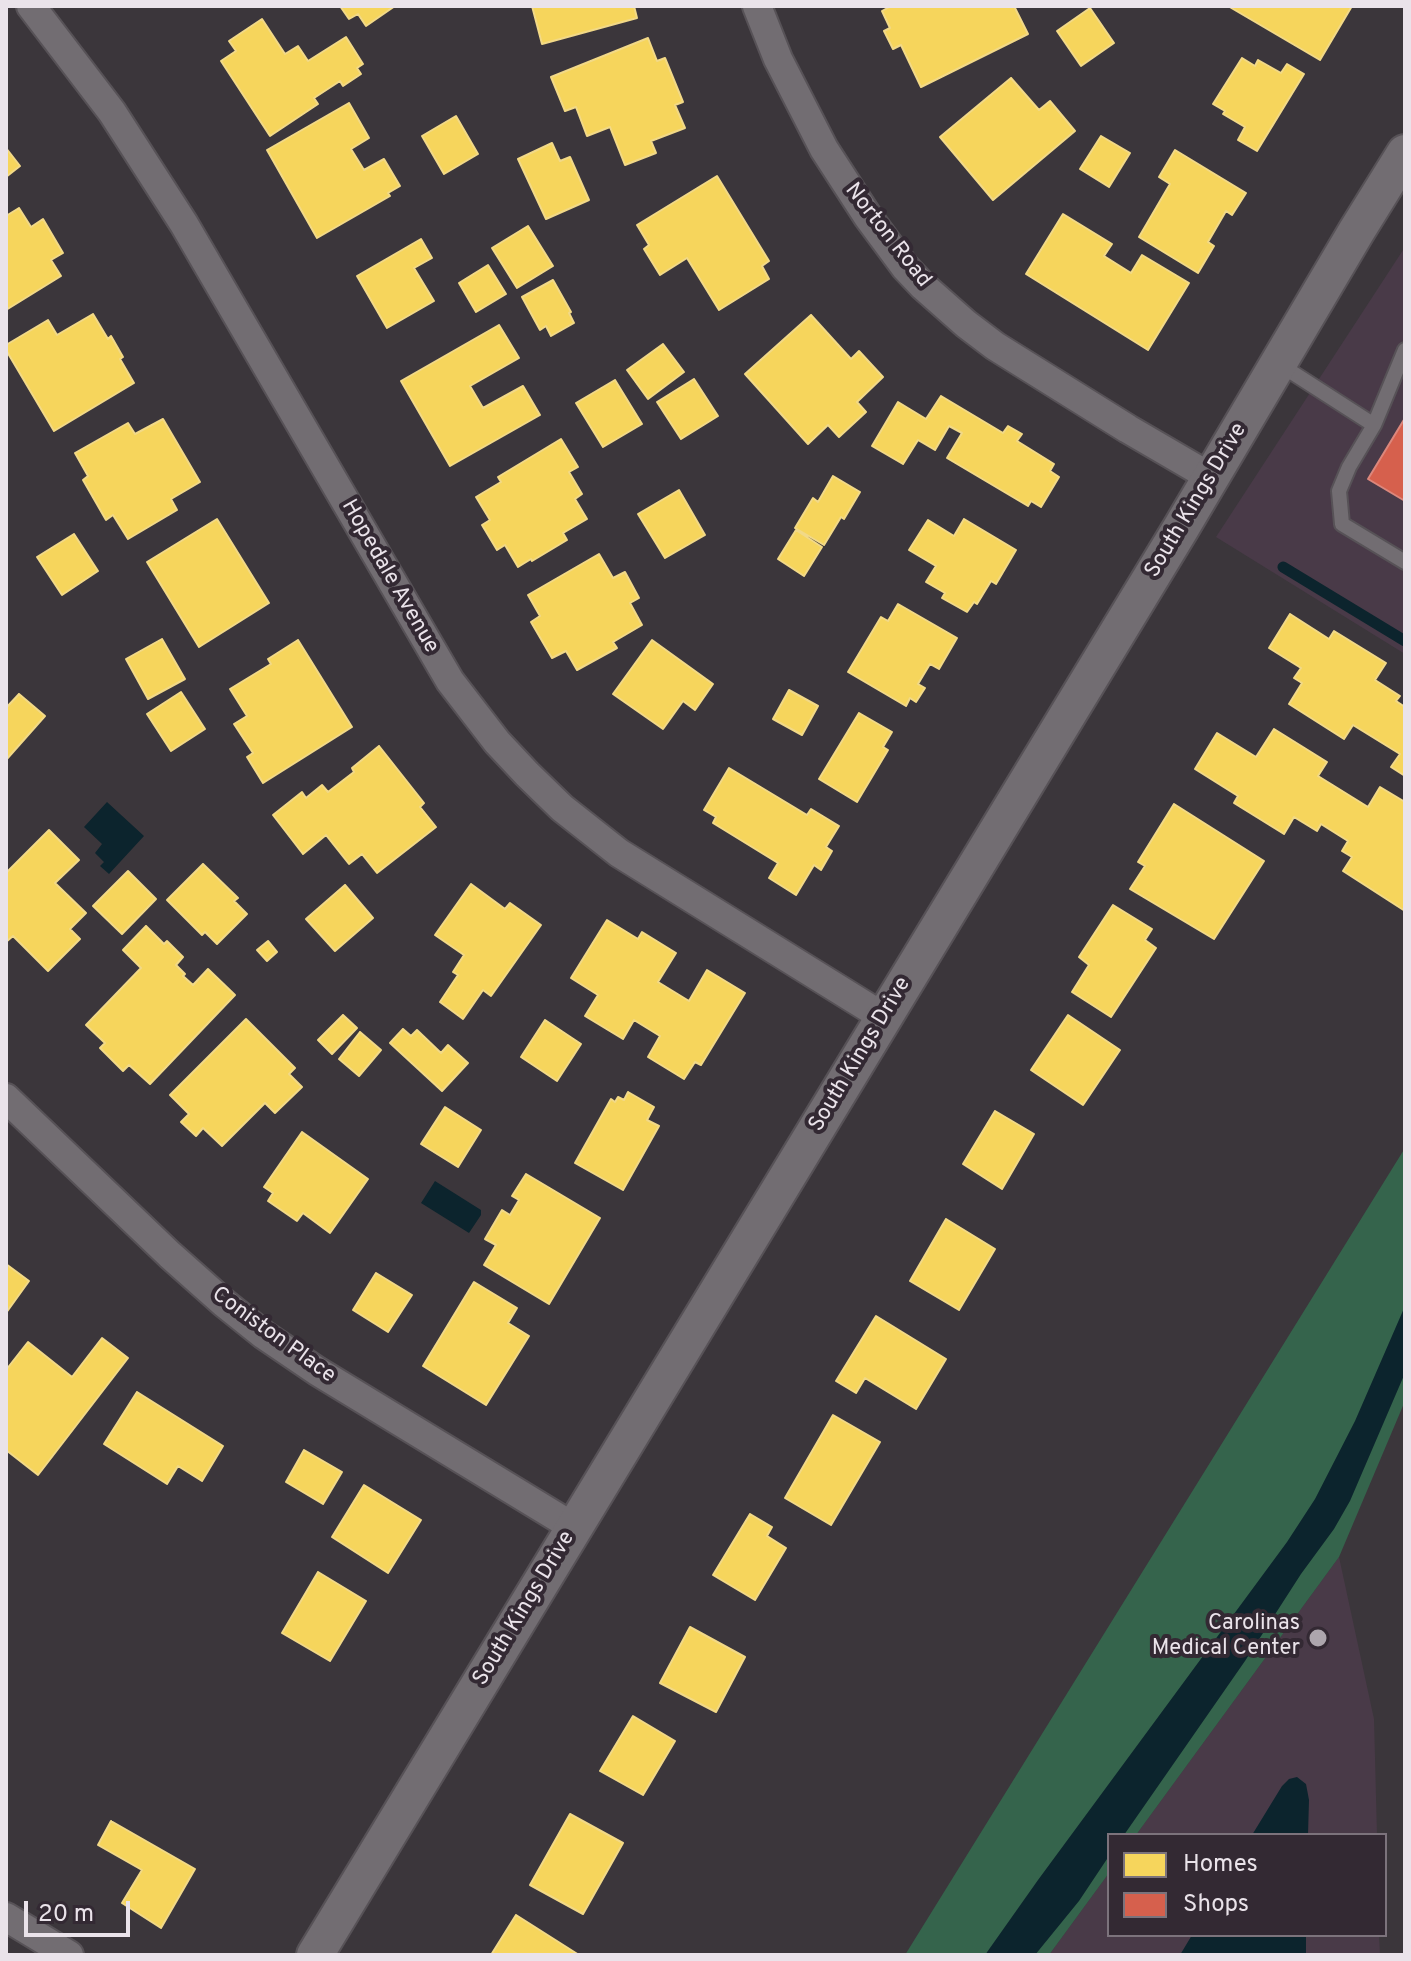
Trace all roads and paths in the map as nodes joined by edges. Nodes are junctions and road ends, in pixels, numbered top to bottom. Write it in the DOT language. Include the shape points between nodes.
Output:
graph roads {
  1 [pos="31,6"];
  2 [pos="757,6"];
  3 [pos="1405,153"];
  4 [pos="1405,350"];
  5 [pos="1279,364"];
  6 [pos="1374,425"];
  7 [pos="1212,478"];
  8 [pos="1405,562"];
  9 [pos="885,1018"];
  10 [pos="6,1098"];
  11 [pos="575,1528"];
  12 [pos="6,1917"];
  13 [pos="69,1955"];
  14 [pos="315,1955"];
  1 -- 9 [label="street, Hopedale Avenue" via="112,112 184,224 450,681 497,742 562,808 627,860"];
  2 -- 7 [label="street, Norton Road" via="824,149 868,217 923,286 995,346"];
  3 -- 5 [label="street, South Kings Drive"];
  4 -- 6 [label="lane"];
  5 -- 6 [label="lane"];
  5 -- 7 [label="street, South Kings Drive"];
  6 -- 8 [label="lane" via="1339,491 1342,524"];
  7 -- 9 [label="street, South Kings Drive"];
  9 -- 11 [label="street, South Kings Drive"];
  10 -- 11 [label="street, Coniston Place" via="170,1255 264,1335"];
  11 -- 14 [label="street, South Kings Drive"];
  12 -- 13 [label="street"];
}
